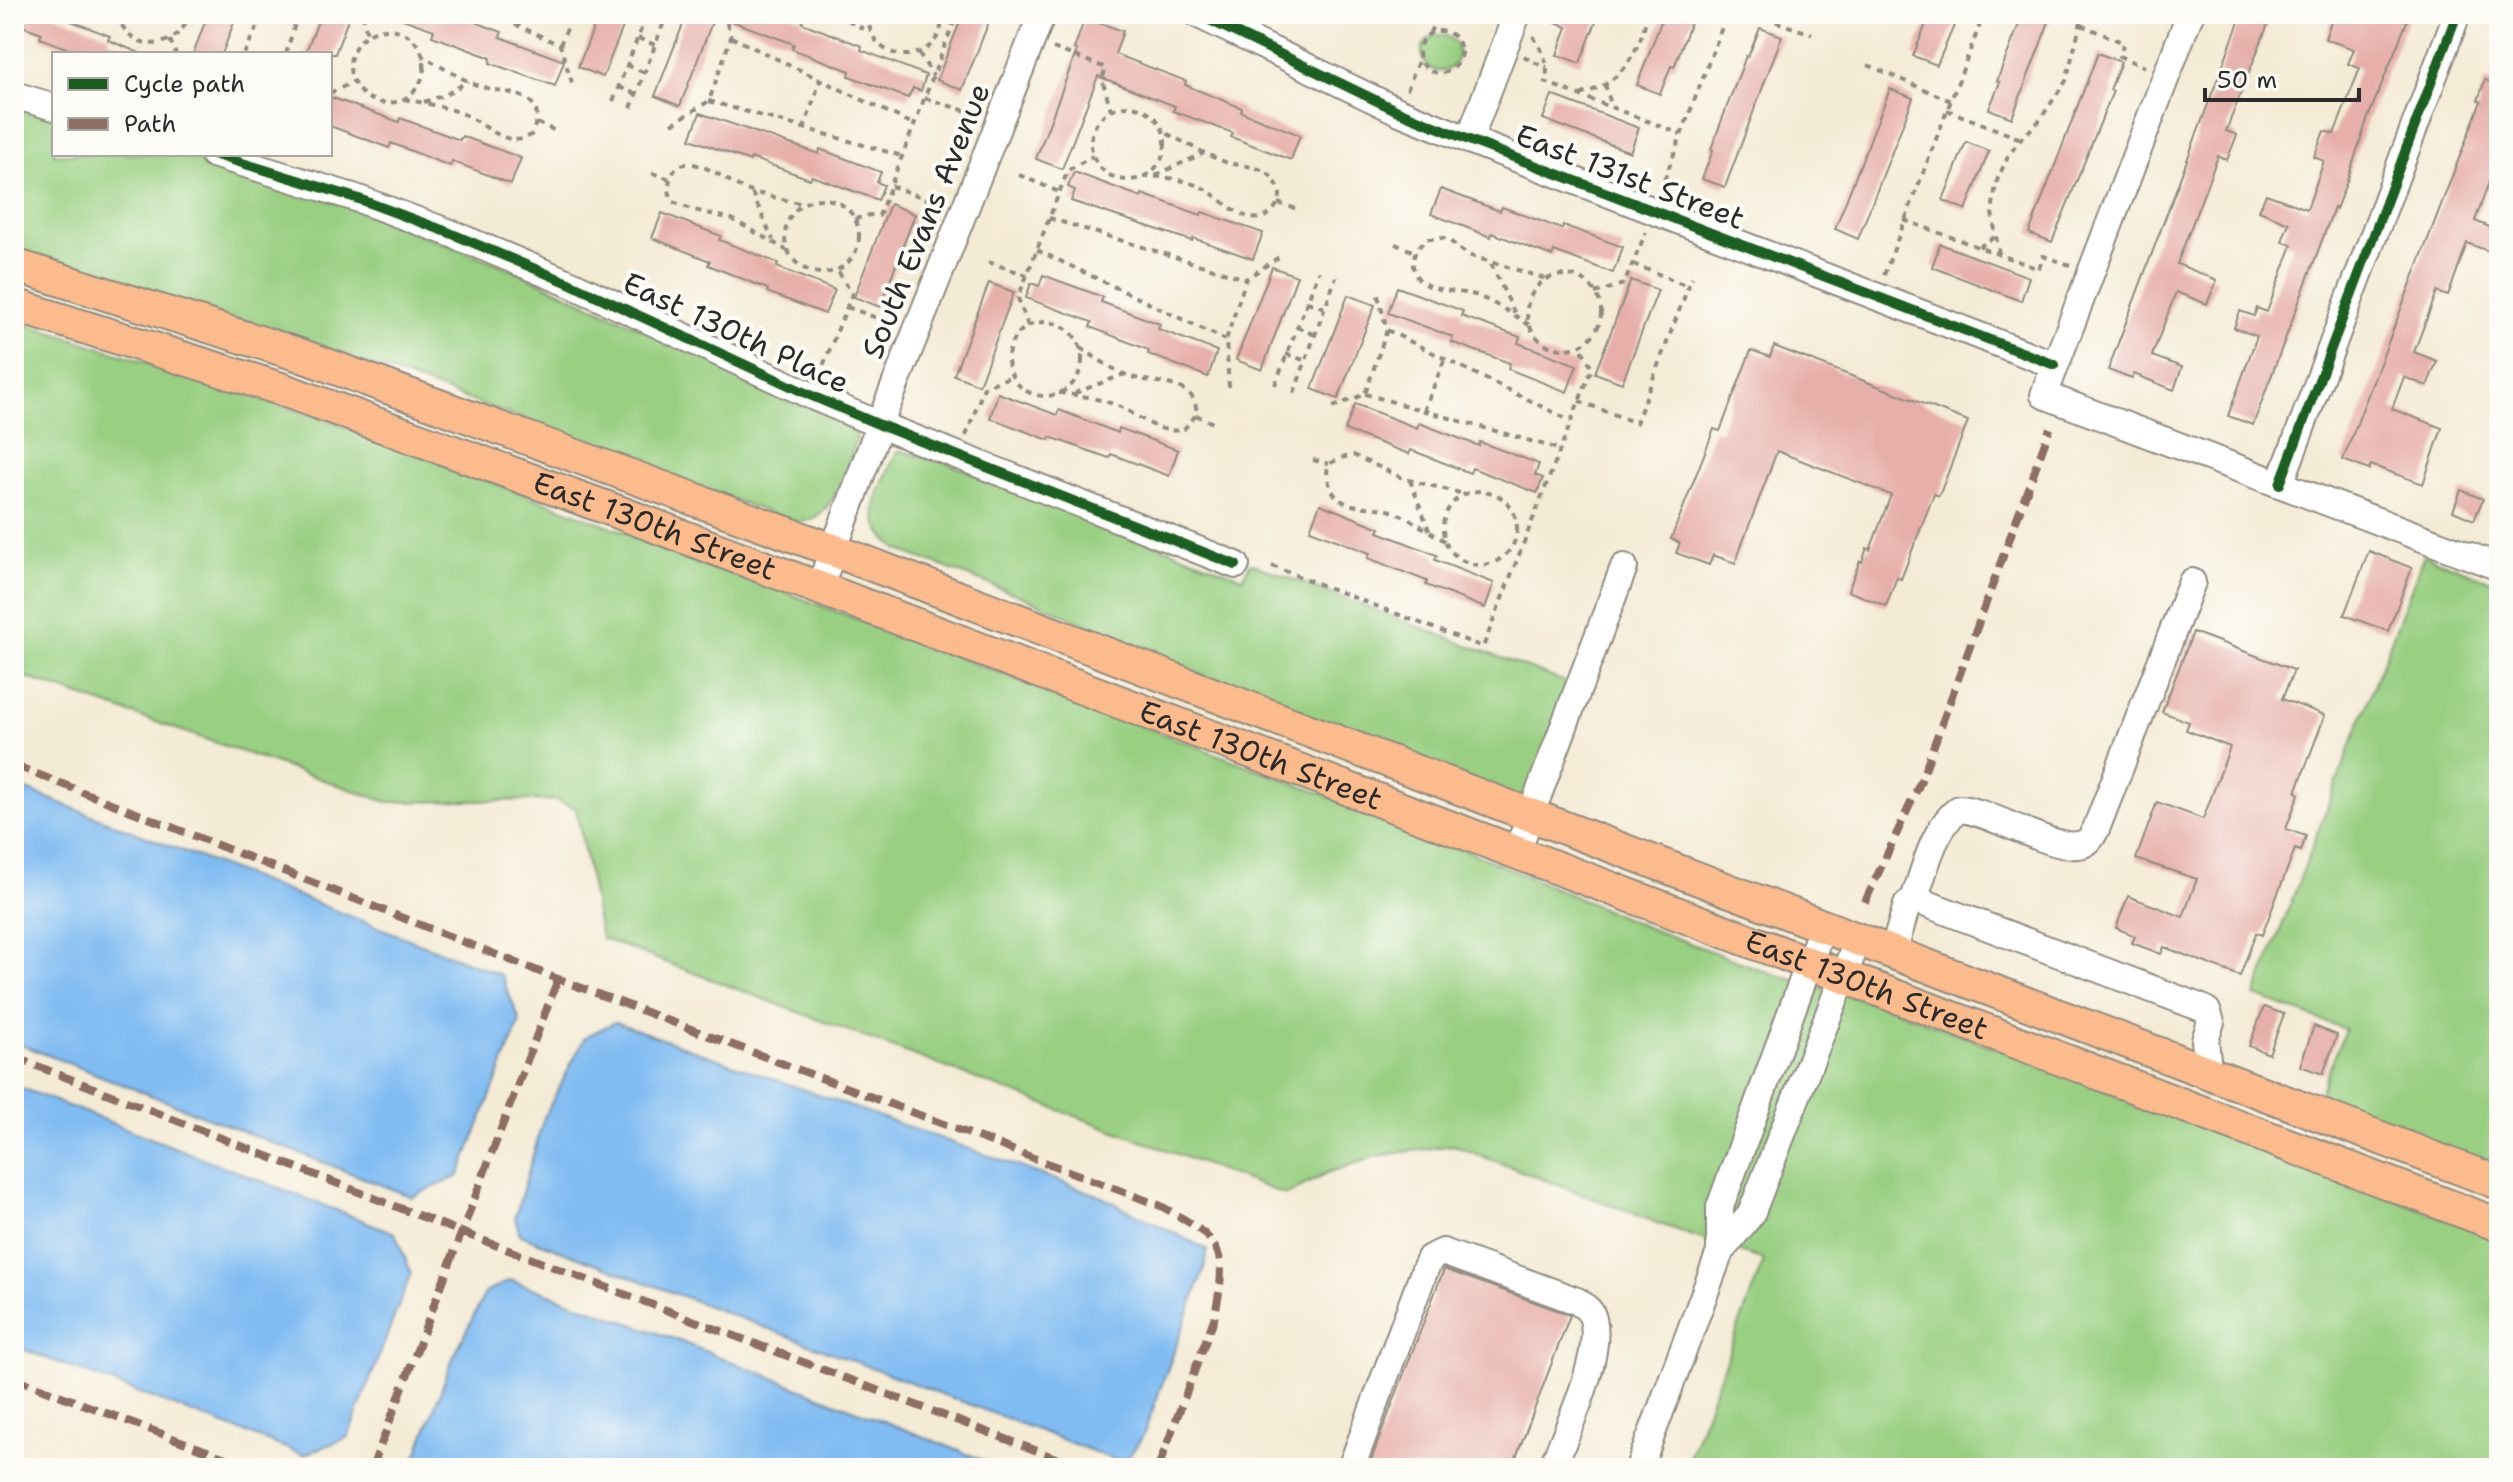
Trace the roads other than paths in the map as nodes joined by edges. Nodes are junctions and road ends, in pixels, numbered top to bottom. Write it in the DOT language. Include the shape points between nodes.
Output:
graph roads {
  1 [pos="1042,14"];
  2 [pos="1197,14"];
  3 [pos="2190,14"];
  4 [pos="2457,14"];
  5 [pos="1525,24"];
  6 [pos="14,95"];
  7 [pos="52,106"];
  8 [pos="1469,140"];
  9 [pos="220,156"];
  10 [pos="14,265"];
  11 [pos="14,305"];
  12 [pos="2055,365"];
  13 [pos="880,425"];
  14 [pos="2280,484"];
  15 [pos="833,550"];
  16 [pos="1236,565"];
  17 [pos="1624,567"];
  18 [pos="2499,567"];
  19 [pos="2192,582"];
  20 [pos="820,586"];
  21 [pos="1530,815"];
  22 [pos="1517,851"];
  23 [pos="1914,899"];
  24 [pos="1823,925"];
  25 [pos="1858,939"];
  26 [pos="1893,953"];
  27 [pos="1810,962"];
  28 [pos="1845,975"];
  29 [pos="2205,1072"];
  30 [pos="2499,1183"];
  31 [pos="2499,1225"];
  32 [pos="1720,1252"];
  33 [pos="1351,1468"];
  34 [pos="1552,1468"];
  35 [pos="1639,1468"];
  1 -- 13 [label="street, South Evans Avenue"];
  2 -- 8 [label="street, East 131st Street"];
  3 -- 12 [label="street"];
  4 -- 14 [label="street"];
  5 -- 8 [label="street"];
  6 -- 7 [label="street"];
  8 -- 12 [label="street, East 131st Street"];
  9 -- 13 [label="street, East 130th Place" via="450,233"];
  10 -- 15 [label="main road, East 130th Street" via="297,354"];
  11 -- 20 [label="main road, East 130th Street" via="281,389"];
  12 -- 14 [label="street" via="2044,395"];
  13 -- 15 [label="street, South Evans Avenue"];
  13 -- 16 [label="street, East 130th Place"];
  14 -- 18 [label="street"];
  15 -- 20 [label="street, South Evans Avenue"];
  15 -- 21 [label="main road, East 130th Street"];
  17 -- 21 [label="street"];
  19 -- 23 [label="street" via="2089,840 2081,845 2054,842 1959,809 1941,830"];
  20 -- 22 [label="main road, East 130th Street"];
  21 -- 22 [label="street"];
  21 -- 24 [label="main road, East 130th Street"];
  22 -- 27 [label="main road, East 130th Street"];
  23 -- 26 [label="street" via="1907,905"];
  23 -- 29 [label="street" via="2202,1008 2211,1022"];
  24 -- 25 [label="main road, East 130th Street"];
  24 -- 27 [label="street"];
  25 -- 26 [label="main road, East 130th Street"];
  25 -- 28 [label="street"];
  26 -- 29 [label="main road, East 130th Street"];
  27 -- 28 [label="main road, East 130th Street"];
  27 -- 32 [label="street" via="1720,1207"];
  28 -- 31 [label="main road, East 130th Street"];
  28 -- 32 [label="street" via="1751,1214"];
  29 -- 30 [label="main road, East 130th Street"];
  32 -- 35 [label="street"];
  33 -- 34 [label="street" via="1425,1269 1430,1258 1443,1252 1577,1301 1593,1317 1589,1372"];
}
